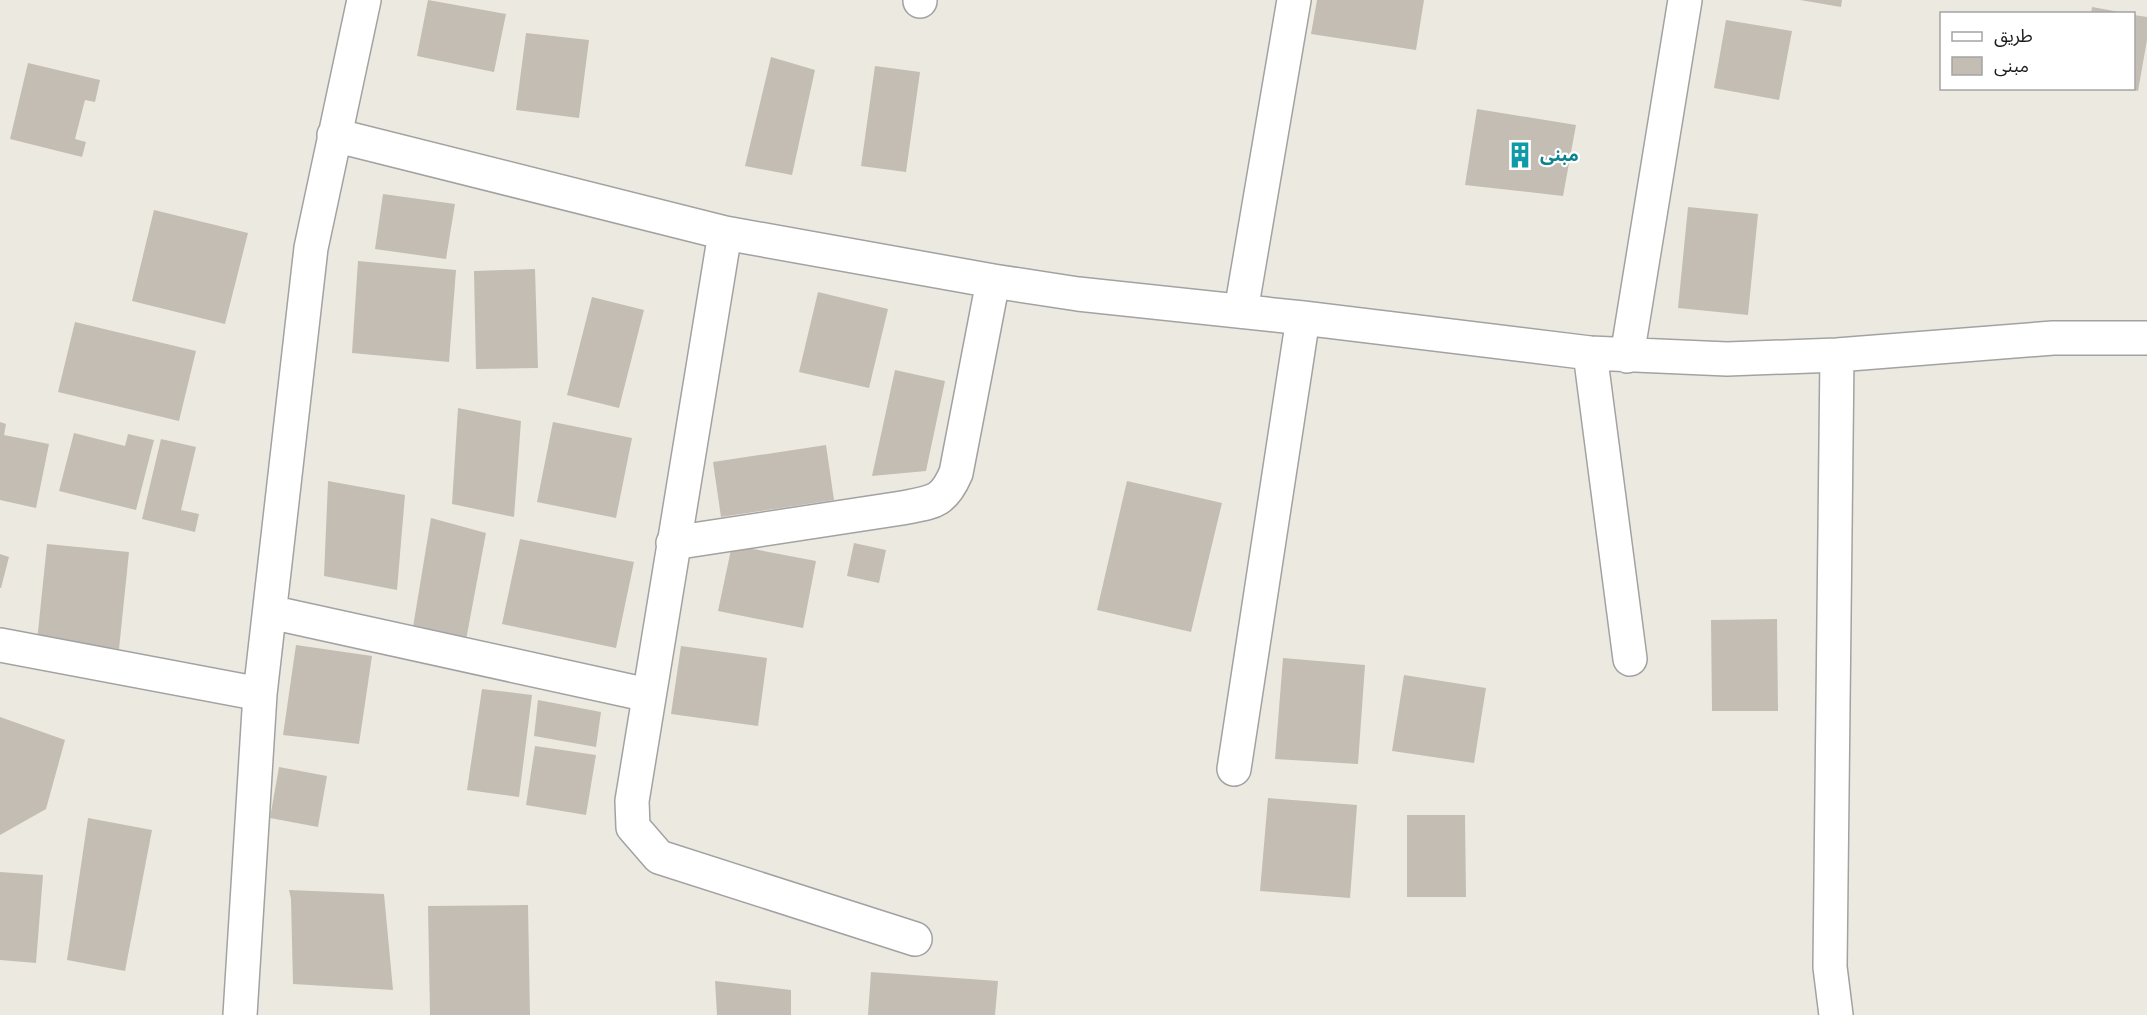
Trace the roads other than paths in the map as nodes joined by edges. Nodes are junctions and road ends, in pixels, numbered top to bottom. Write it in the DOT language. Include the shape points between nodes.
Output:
graph roads {
  1 [pos="364,0"];
  2 [pos="1294,0"];
  3 [pos="1685,0"];
  4 [pos="334,135"];
  5 [pos="725,233"];
  6 [pos="993,281"];
  7 [pos="1240,311"];
  8 [pos="1303,318"];
  9 [pos="2147,338"];
  10 [pos="1590,353"];
  11 [pos="1837,355"];
  12 [pos="1627,356"];
  13 [pos="673,543"];
  14 [pos="270,612"];
  15 [pos="0,645"];
  16 [pos="1630,659"];
  17 [pos="260,694"];
  18 [pos="648,695"];
  19 [pos="1234,769"];
  20 [pos="915,939"];
  21 [pos="240,1015"];
  22 [pos="1836,1015"];
  1 -- 4 [label="street"];
  2 -- 7 [label="street"];
  3 -- 12 [label="street"];
  4 -- 5 [label="street"];
  4 -- 14 [label="street" via="311,248"];
  5 -- 6 [label="street"];
  5 -- 13 [label="street"];
  6 -- 7 [label="street"];
  6 -- 13 [label="street" via="956,473 944,496 902,508"];
  7 -- 8 [label="street"];
  8 -- 10 [label="street"];
  8 -- 19 [label="street"];
  9 -- 11 [label="street" via="2053,338"];
  10 -- 12 [label="street"];
  10 -- 16 [label="street"];
  11 -- 12 [label="street" via="1726,359"];
  11 -- 22 [label="street" via="1830,967"];
  13 -- 18 [label="street"];
  14 -- 17 [label="street"];
  14 -- 18 [label="street"];
  15 -- 17 [label="street"];
  17 -- 21 [label="street"];
  18 -- 20 [label="street" via="632,801 633,827 659,857"];
}
